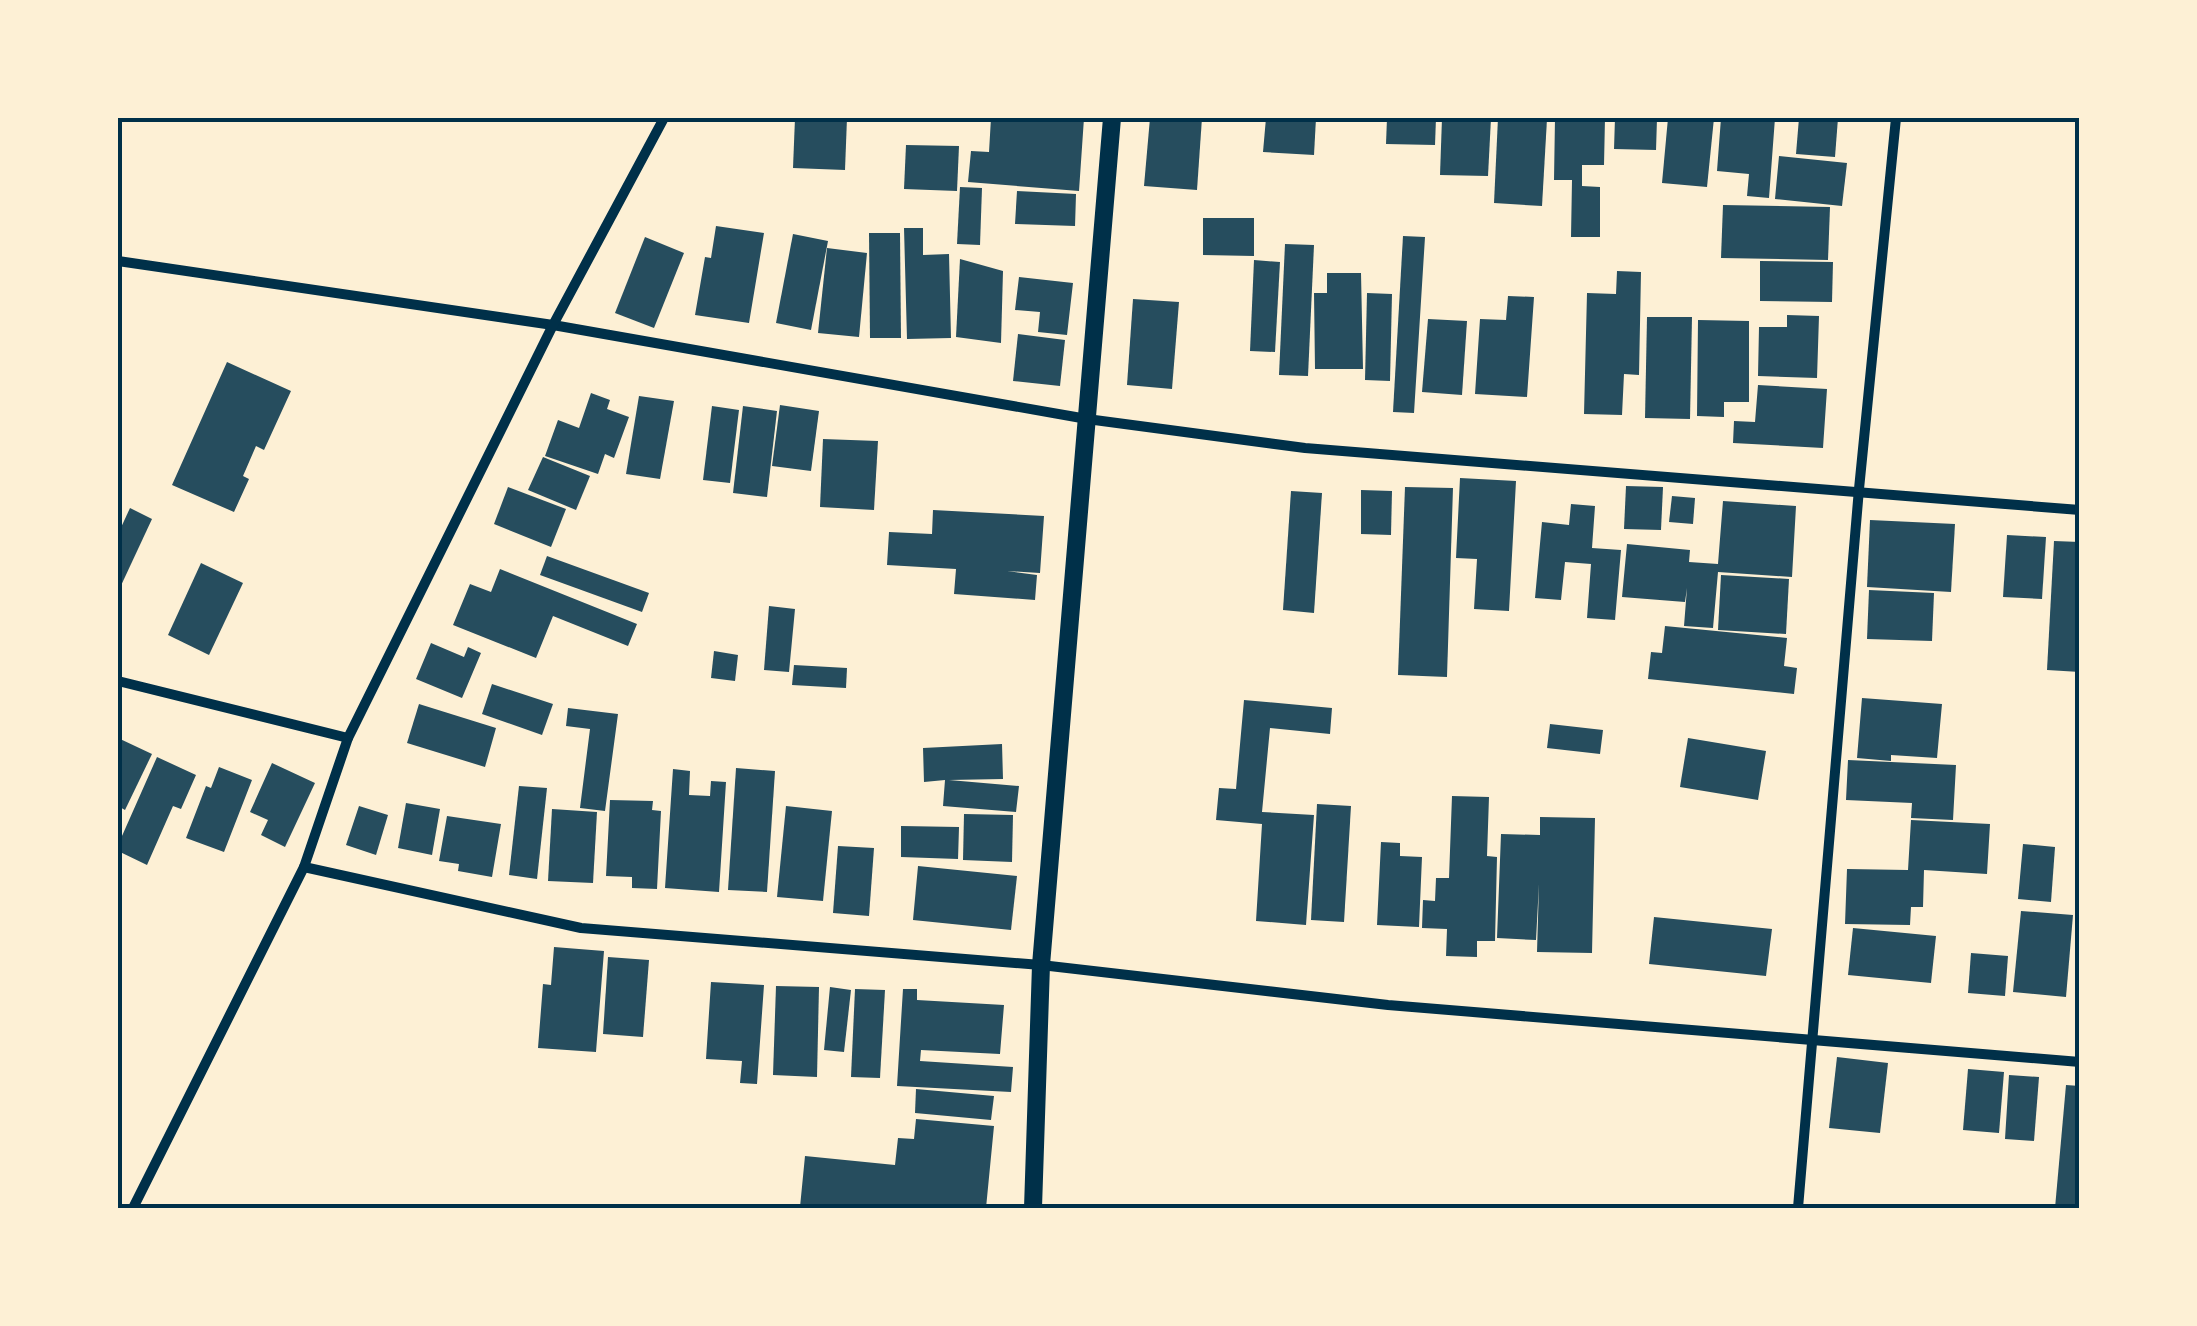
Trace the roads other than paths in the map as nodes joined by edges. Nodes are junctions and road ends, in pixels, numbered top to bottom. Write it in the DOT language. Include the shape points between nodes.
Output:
graph roads {
  1 [pos="664,118"];
  2 [pos="1112,118"];
  3 [pos="1896,118"];
  4 [pos="118,261"];
  5 [pos="553,325"];
  6 [pos="1086,420"];
  7 [pos="1859,490"];
  8 [pos="2080,510"];
  9 [pos="118,681"];
  10 [pos="348,738"];
  11 [pos="304,867"];
  12 [pos="1041,966"];
  13 [pos="1811,1042"];
  14 [pos="2080,1062"];
  15 [pos="133,1208"];
  16 [pos="1033,1208"];
  17 [pos="1798,1208"];
  1 -- 5 [label="street"];
  2 -- 6 [label="street"];
  3 -- 7 [label="street"];
  4 -- 5 [label="street"];
  5 -- 6 [label="street"];
  5 -- 10 [label="street"];
  6 -- 7 [label="street" via="1305,448"];
  6 -- 12 [label="street"];
  7 -- 8 [label="street"];
  7 -- 13 [label="street"];
  9 -- 10 [label="street"];
  10 -- 11 [label="street"];
  11 -- 12 [label="street" via="581,928"];
  11 -- 15 [label="street"];
  12 -- 13 [label="street"];
  12 -- 16 [label="street"];
  13 -- 14 [label="street"];
  13 -- 17 [label="street"];
}
